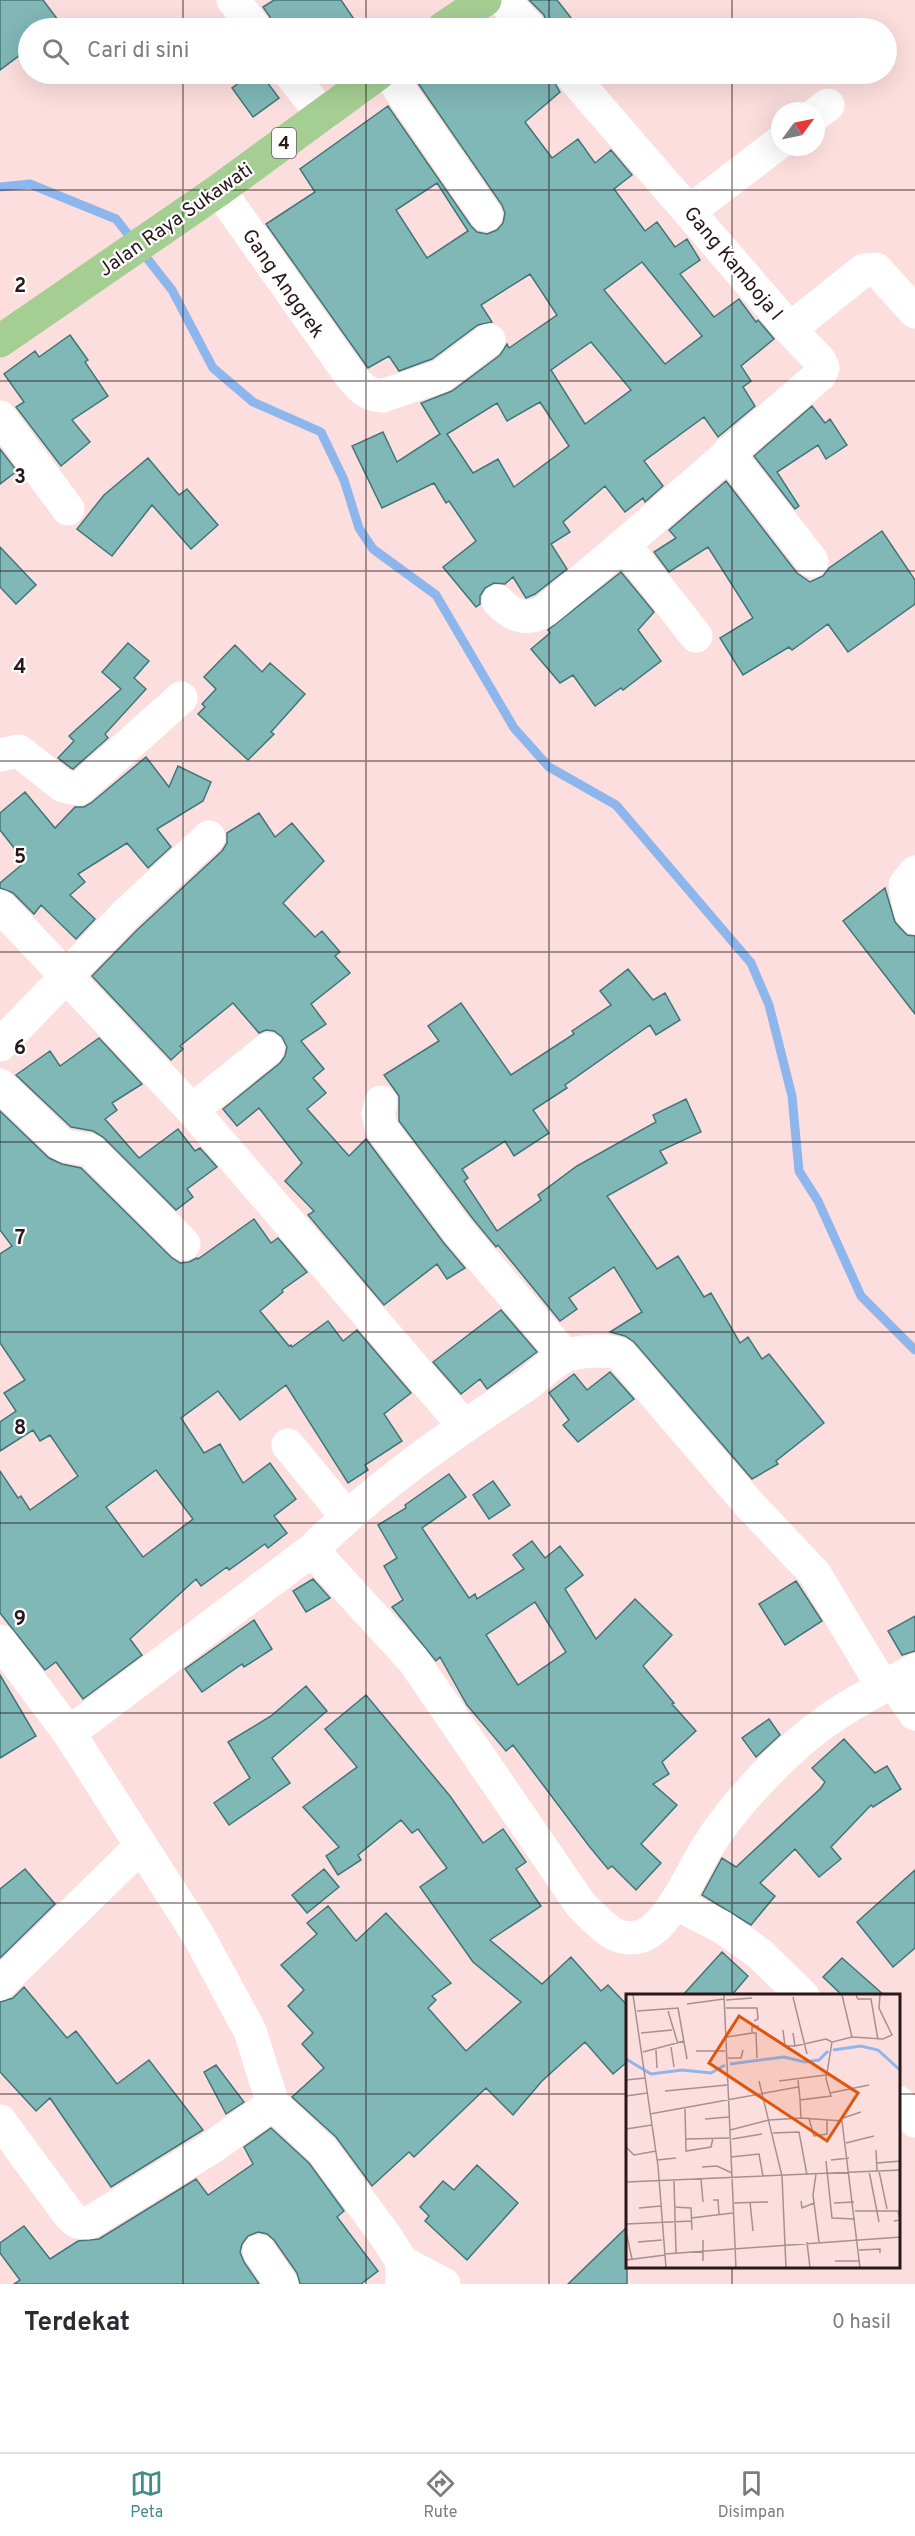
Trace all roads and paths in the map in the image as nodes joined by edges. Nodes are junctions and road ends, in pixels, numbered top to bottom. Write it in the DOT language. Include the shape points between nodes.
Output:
graph roads {
  1 [pos="233,0"];
  2 [pos="485,0"];
  3 [pos="503,0"];
  4 [pos="247,18"];
  5 [pos="458,18"];
  6 [pos="520,18"];
  7 [pos="298,84"];
  8 [pos="365,84"];
  9 [pos="396,84"];
  10 [pos="579,84"];
  11 [pos="323,116"];
  12 [pos="771,149"];
  13 [pos="219,190"];
  14 [pos="690,211"];
  15 [pos="486,215"];
  16 [pos="915,312"];
  17 [pos="790,329"];
  18 [pos="489,340"];
  19 [pos="0,341"];
  20 [pos="0,417"];
  21 [pos="728,453"];
  22 [pos="68,509"];
  23 [pos="625,546"];
  24 [pos="812,561"];
  25 [pos="498,601"];
  26 [pos="696,636"];
  27 [pos="181,698"];
  28 [pos="0,754"];
  29 [pos="209,837"];
  30 [pos="915,872"];
  31 [pos="0,906"];
  32 [pos="915,918"];
  33 [pos="66,976"];
  34 [pos="0,1045"];
  35 [pos="268,1049"];
  36 [pos="0,1085"];
  37 [pos="381,1102"];
  38 [pos="192,1110"];
  39 [pos="183,1244"];
  40 [pos="565,1356"];
  41 [pos="464,1426"];
  42 [pos="288,1446"];
  43 [pos="346,1516"];
  44 [pos="312,1550"];
  45 [pos="0,1641"];
  46 [pos="897,1680"];
  47 [pos="915,1714"];
  48 [pos="69,1733"];
  49 [pos="140,1847"];
  50 [pos="675,1903"];
  51 [pos="0,1984"];
  52 [pos="801,1994"];
  53 [pos="273,2104"];
  54 [pos="0,2121"];
  55 [pos="259,2251"];
  56 [pos="402,2273"];
  57 [pos="282,2284"];
  58 [pos="444,2284"];
  1 -- 4 [label="street"];
  2 -- 5 [label="highway"];
  3 -- 6 [label="street"];
  7 -- 11 [label="street"];
  8 -- 11 [label="highway, Jalan Raya Sukawati / 4"];
  9 -- 15 [label="street"];
  10 -- 14 [label="street, Gang Kamboja I"];
  11 -- 13 [label="highway, Jalan Raya Sukawati / 4"];
  12 -- 14 [label="street"];
  13 -- 18 [label="street, Gang Anggrek" via="365,392 382,396 441,376"];
  13 -- 19 [label="highway, Jalan Raya Sukawati / 4"];
  14 -- 17 [label="street, Gang Kamboja I"];
  16 -- 17 [label="street, Gang Kamboja I" via="871,268"];
  17 -- 21 [label="street" via="820,361 823,371"];
  20 -- 22 [label="street"];
  21 -- 23 [label="street"];
  21 -- 24 [label="street"];
  23 -- 25 [label="street" via="537,616 509,614"];
  23 -- 26 [label="street"];
  27 -- 28 [label="street" via="79,789 63,786 18,751"];
  29 -- 33 [label="street"];
  30 -- 32 [label="street" via="905,885"];
  31 -- 33 [label="street"];
  33 -- 34 [label="street"];
  33 -- 38 [label="street"];
  35 -- 38 [label="street"];
  36 -- 39 [label="street" via="59,1142 90,1150"];
  37 -- 40 [label="street" via="378,1114 382,1129 458,1231"];
  38 -- 41 [label="street"];
  40 -- 41 [label="street"];
  40 -- 46 [label="street" via="591,1352 620,1354 814,1574"];
  41 -- 43 [label="street"];
  42 -- 43 [label="street"];
  43 -- 44 [label="street"];
  44 -- 48 [label="street"];
  44 -- 50 [label="street" via="413,1660 581,1905 610,1933 626,1938 643,1936 656,1927"];
  45 -- 48 [label="street"];
  46 -- 47 [label="street"];
  46 -- 50 [label="street" via="827,1720 744,1797 708,1846"];
  48 -- 49 [label="street"];
  49 -- 51 [label="street"];
  49 -- 53 [label="street" via="197,1933 250,2031"];
  50 -- 52 [label="street" via="722,1927 760,1954"];
  53 -- 54 [label="street" via="202,2154 89,2223 77,2222 70,2216"];
  53 -- 56 [label="street" via="323,2151"];
  55 -- 57 [label="street"];
  56 -- 58 [label="street"];
}
